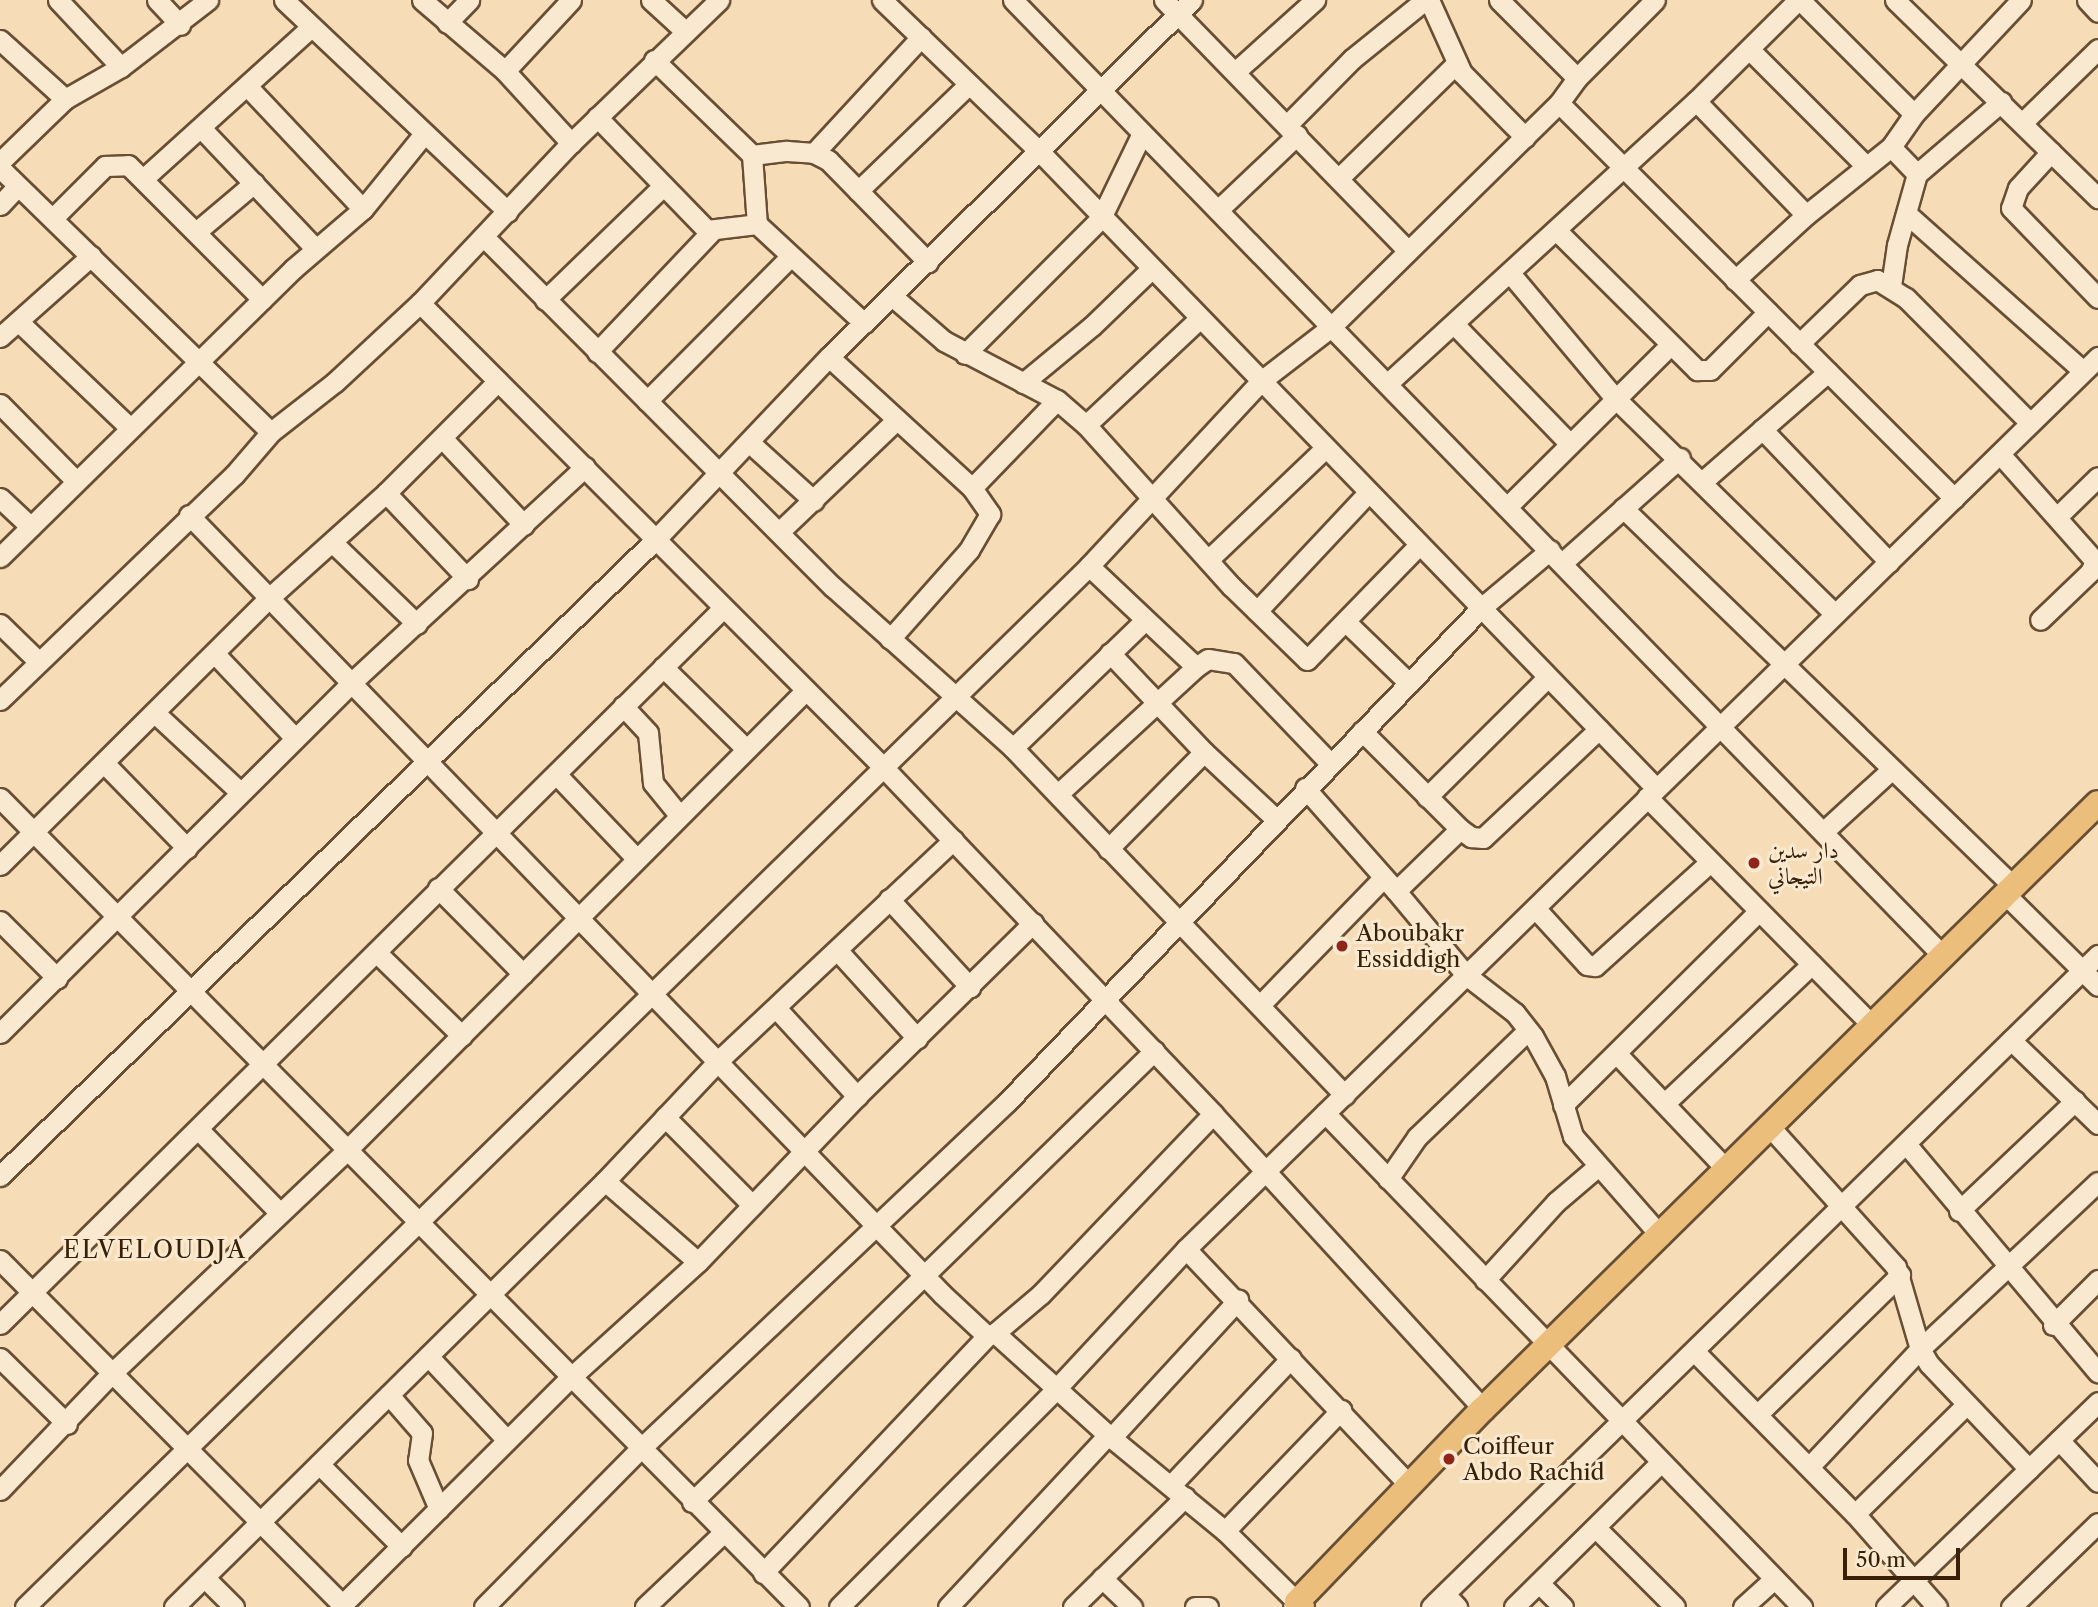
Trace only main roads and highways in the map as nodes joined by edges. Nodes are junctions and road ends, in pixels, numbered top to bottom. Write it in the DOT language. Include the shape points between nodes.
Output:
graph roads {
  1 [pos="2098,803"];
  2 [pos="1297,1605"];
  1 -- 2 [label="main road" via="1550,1348 1483,1409"];
}
